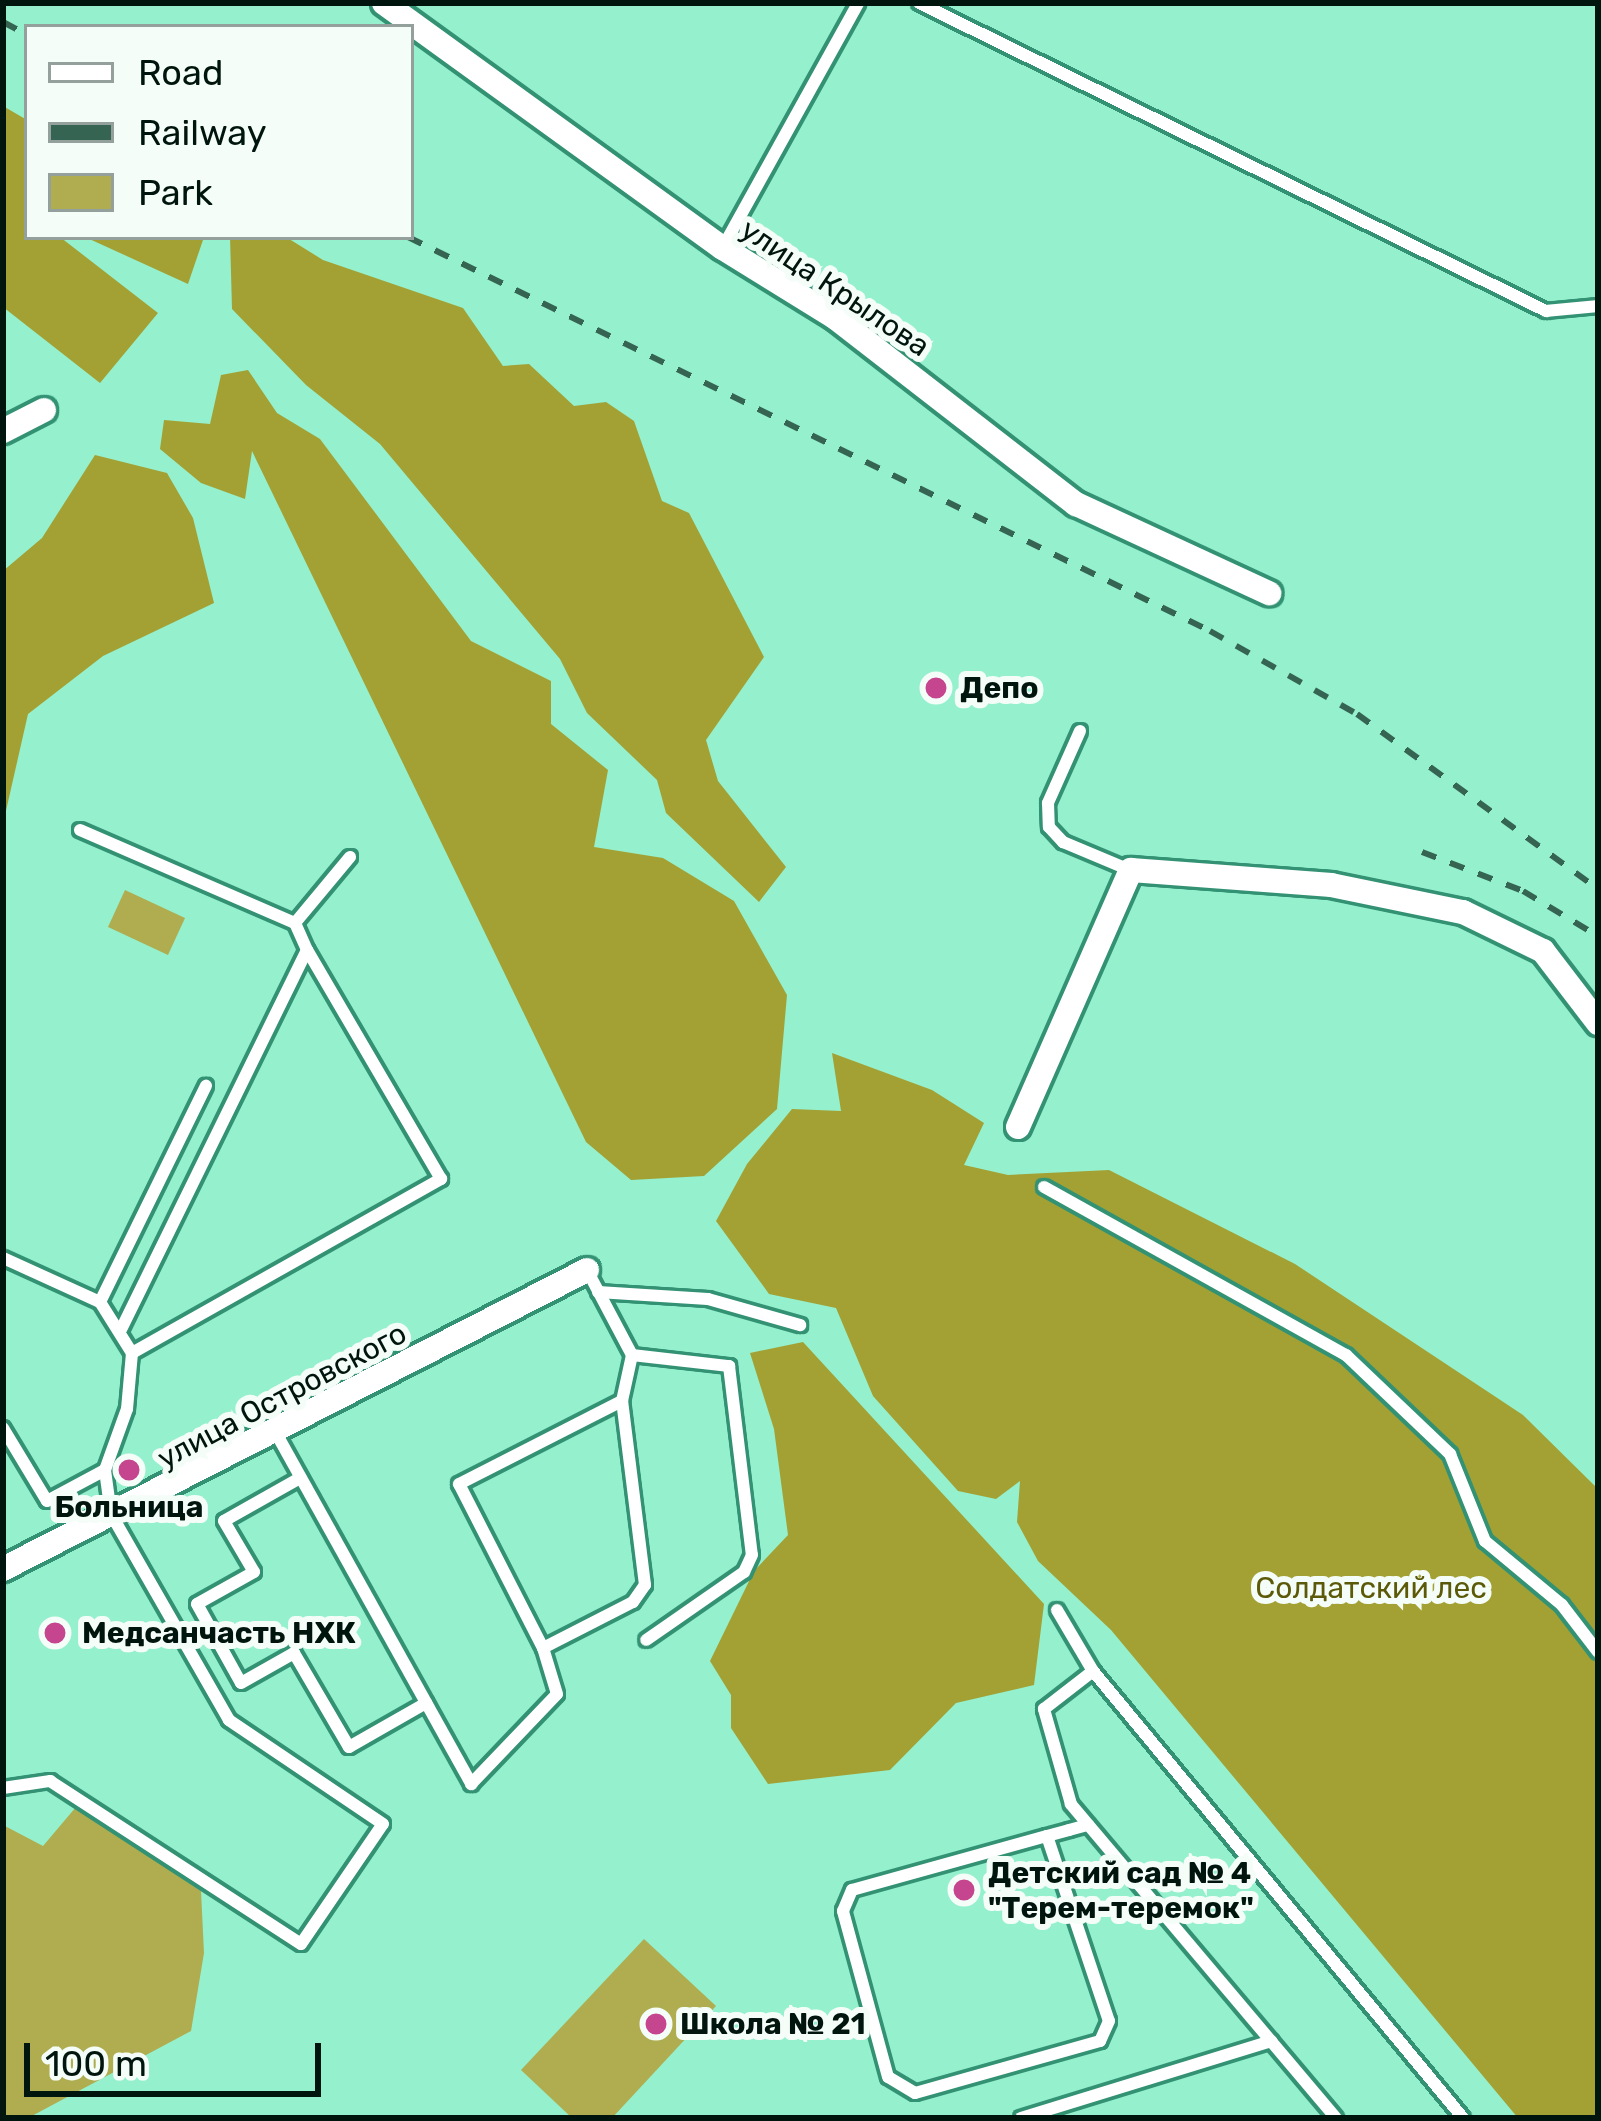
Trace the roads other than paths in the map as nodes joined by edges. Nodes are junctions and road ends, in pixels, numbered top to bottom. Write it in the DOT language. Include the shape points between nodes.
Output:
graph roads {
  1 [pos="384,3"];
  2 [pos="857,3"];
  3 [pos="919,3"];
  4 [pos="413,24"];
  5 [pos="414,25"];
  6 [pos="722,248"];
  7 [pos="1598,306"];
  8 [pos="44,410"];
  9 [pos="3,431"];
  10 [pos="1269,593"];
  11 [pos="1080,731"];
  12 [pos="80,830"];
  13 [pos="350,857"];
  14 [pos="1131,870"];
  15 [pos="295,923"];
  16 [pos="307,950"];
  17 [pos="1598,1023"];
  18 [pos="206,1086"];
  19 [pos="1018,1127"];
  20 [pos="1044,1187"];
  21 [pos="3,1258"];
  22 [pos="592,1281"];
  23 [pos="100,1302"];
  24 [pos="800,1325"];
  25 [pos="121,1329"];
  26 [pos="132,1353"];
  27 [pos="632,1355"];
  28 [pos="622,1401"];
  29 [pos="3,1428"];
  30 [pos="276,1433"];
  31 [pos="105,1470"];
  32 [pos="300,1478"];
  33 [pos="111,1514"];
  34 [pos="3,1569"];
  35 [pos="1057,1610"];
  36 [pos="646,1640"];
  37 [pos="543,1648"];
  38 [pos="1598,1652"];
  39 [pos="1094,1671"];
  40 [pos="426,1703"];
  41 [pos="3,1788"];
  42 [pos="1088,1825"];
  43 [pos="1047,1836"];
  44 [pos="1271,2041"];
  45 [pos="1021,2118"];
  46 [pos="1336,2118"];
  47 [pos="1463,2118"];
  1 -- 4 [label="street, улица Крылова"];
  2 -- 6 [label="lane"];
  3 -- 7 [label="lane" via="1546,311"];
  5 -- 6 [label="street, улица Крылова"];
  6 -- 10 [label="street, улица Крылова" via="836,318 1076,504"];
  8 -- 9 [label="street"];
  11 -- 14 [label="lane" via="1048,802 1049,827 1063,842"];
  12 -- 15 [label="lane"];
  13 -- 15 [label="lane"];
  14 -- 17 [label="street" via="1330,885 1462,912 1543,951"];
  14 -- 19 [label="street"];
  15 -- 16 [label="lane"];
  16 -- 25 [label="lane"];
  16 -- 26 [label="lane" via="441,1178"];
  18 -- 23 [label="lane"];
  20 -- 38 [label="lane" via="1346,1355 1450,1454 1485,1541 1562,1605"];
  21 -- 23 [label="lane"];
  22 -- 24 [label="lane" via="707,1299"];
  22 -- 27 [label="lane"];
  22 -- 30 [label="street, улица Островского"];
  23 -- 25 [label="lane"];
  25 -- 26 [label="lane"];
  26 -- 31 [label="lane" via="127,1409"];
  27 -- 28 [label="lane"];
  27 -- 36 [label="lane" via="729,1366 752,1555 744,1572"];
  28 -- 37 [label="lane" via="646,1585 633,1602"];
  28 -- 37 [label="lane" via="459,1484"];
  29 -- 31 [label="lane" via="47,1501"];
  30 -- 32 [label="lane"];
  30 -- 33 [label="street, улица Островского"];
  31 -- 33 [label="lane"];
  32 -- 40 [label="lane"];
  32 -- 40 [label="lane" via="224,1521 254,1572 196,1604 241,1683 294,1653 349,1747"];
  33 -- 34 [label="street, улица Островского"];
  33 -- 41 [label="lane" via="229,1720 382,1824 301,1944 50,1781"];
  35 -- 39 [label="lane"];
  37 -- 40 [label="lane" via="557,1694 471,1784"];
  39 -- 42 [label="lane" via="1044,1709 1071,1804"];
  39 -- 47 [label="lane"];
  42 -- 43 [label="lane"];
  42 -- 44 [label="lane"];
  43 -- 43 [label="lane" via="851,1890 843,1911 888,2077 915,2093 1100,2041 1108,2021"];
  44 -- 45 [label="lane"];
  44 -- 46 [label="lane"];
}
